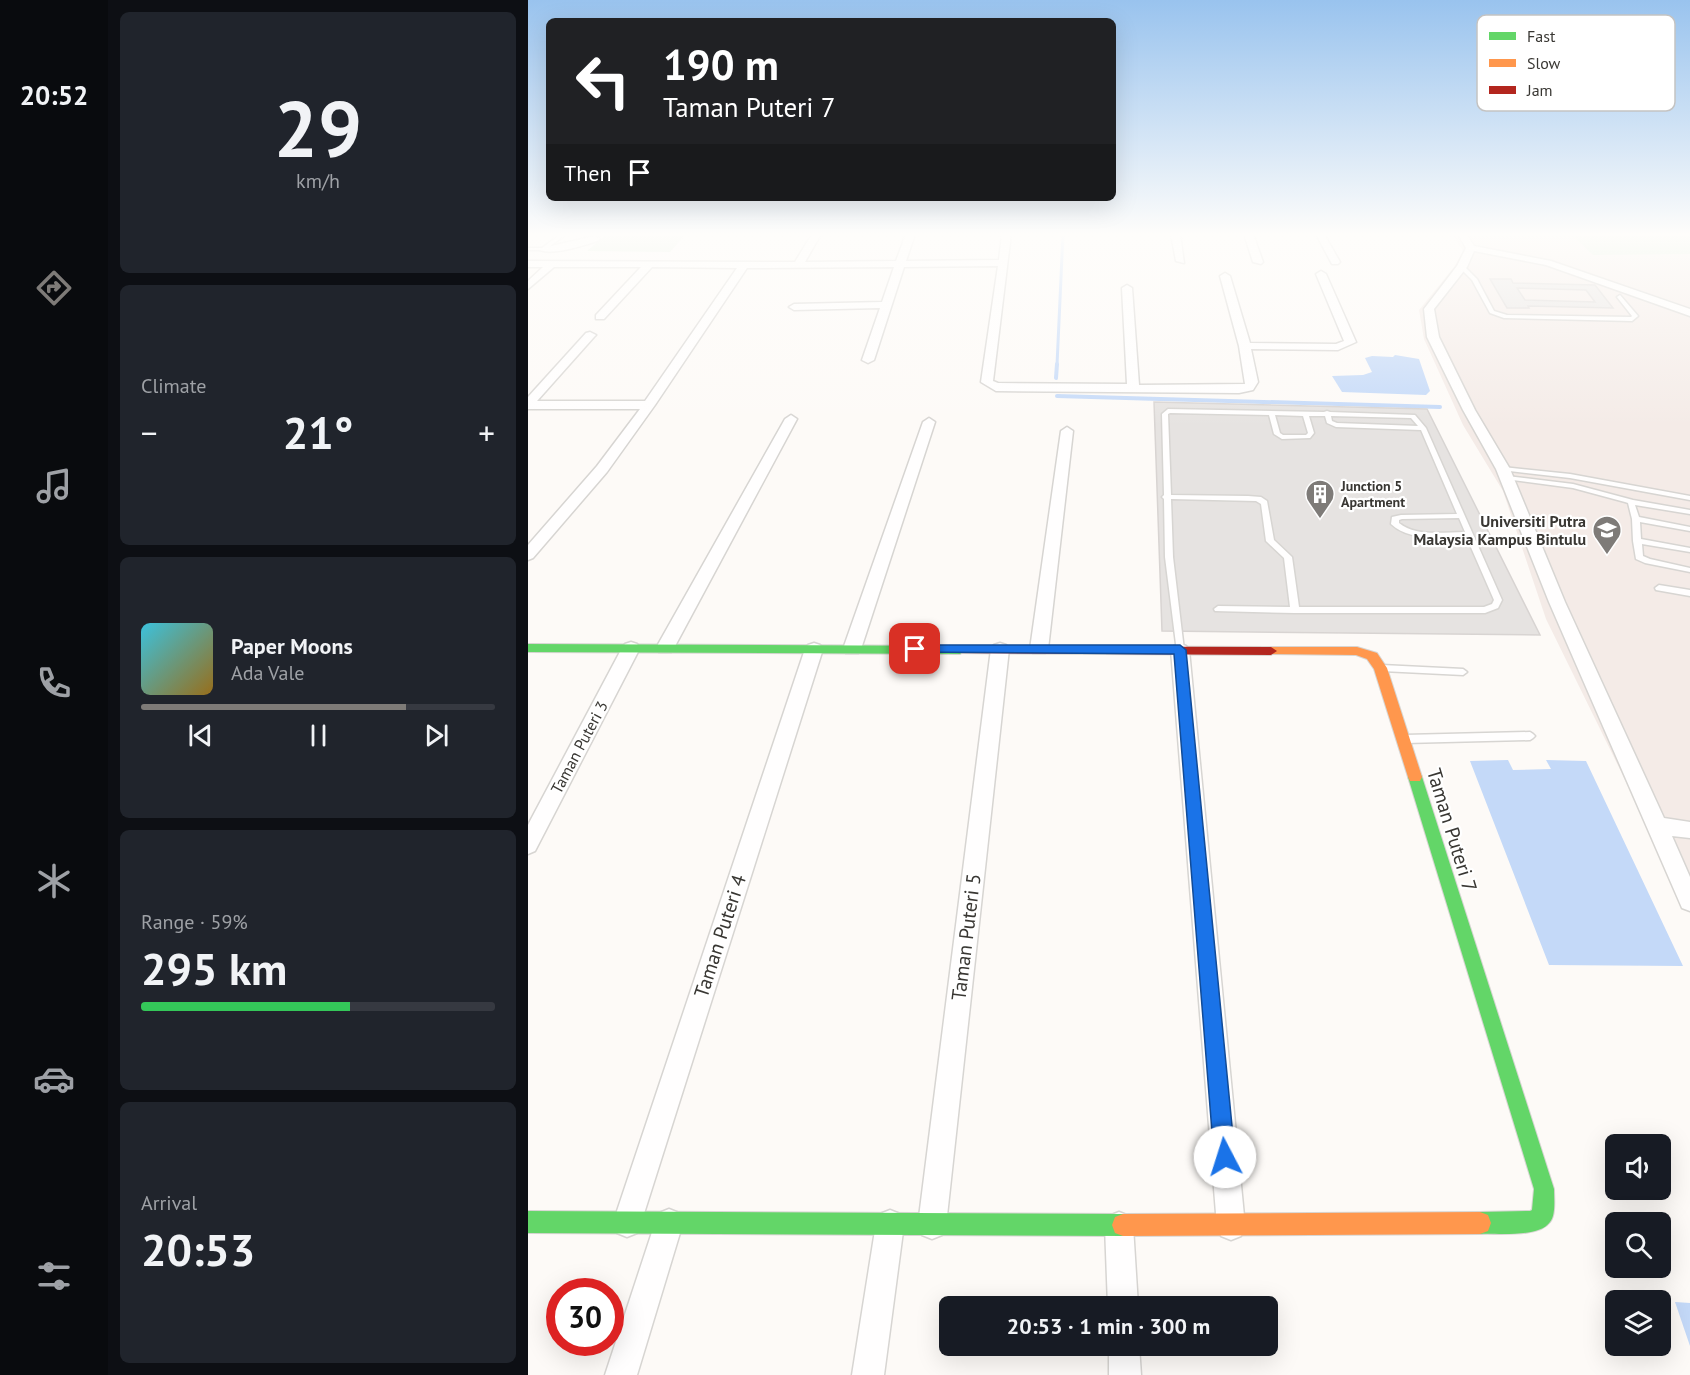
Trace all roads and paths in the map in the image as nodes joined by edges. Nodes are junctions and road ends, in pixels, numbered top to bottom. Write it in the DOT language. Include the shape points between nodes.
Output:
graph roads {
  1 [pos="618,298"];
  2 [pos="721,298"];
  3 [pos="889,298"];
  4 [pos="998,298"];
  5 [pos="1128,298"];
  6 [pos="1231,298"];
  7 [pos="1331,298"];
  8 [pos="1438,298"];
  9 [pos="1484,298"];
  10 [pos="1621,298"];
  11 [pos="1650,298"];
  12 [pos="887,305"];
  13 [pos="794,307"];
  14 [pos="1690,312"];
  15 [pos="600,317"];
  16 [pos="590,335"];
  17 [pos="1245,346"];
  18 [pos="868,360"];
  19 [pos="1133,388"];
  20 [pos="528,404"];
  21 [pos="649,405"];
  22 [pos="1271,412"];
  23 [pos="1305,413"];
  24 [pos="1328,413"];
  25 [pos="791,419"];
  26 [pos="929,422"];
  27 [pos="1424,428"];
  28 [pos="1068,431"];
  29 [pos="1505,473"];
  30 [pos="1166,497"];
  31 [pos="1690,498"];
  32 [pos="1631,502"];
  33 [pos="1690,512"];
  34 [pos="1462,516"];
  35 [pos="1636,519"];
  36 [pos="1690,529"];
  37 [pos="1470,534"];
  38 [pos="1637,541"];
  39 [pos="1690,550"];
  40 [pos="528,555"];
  41 [pos="1690,570"];
  42 [pos="1659,588"];
  43 [pos="1690,593"];
  44 [pos="1218,609"];
  45 [pos="1295,610"];
  46 [pos="528,648"];
  47 [pos="630,648"];
  48 [pos="665,648"];
  49 [pos="814,649"];
  50 [pos="852,649"];
  51 [pos="1000,649"];
  52 [pos="1039,649"];
  53 [pos="1180,650"];
  54 [pos="1380,668"];
  55 [pos="1463,672"];
  56 [pos="1530,736"];
  57 [pos="1403,739"];
  58 [pos="1657,826"];
  59 [pos="1690,830"];
  60 [pos="528,845"];
  61 [pos="1690,901"];
  62 [pos="528,1222"];
  63 [pos="627,1223"];
  64 [pos="669,1223"];
  65 [pos="890,1224"];
  66 [pos="932,1225"];
  67 [pos="1119,1226"];
  68 [pos="1231,1226"];
  69 [pos="1122,1296"];
  70 [pos="1124,1356"];
  71 [pos="621,1375"];
  72 [pos="868,1375"];
  73 [pos="1125,1375"];
  1 -- 15 [label="street"];
  2 -- 21 [label="street"];
  3 -- 12 [label="street"];
  4 -- 19 [label="street" via="987,382 996,387 1016,388"];
  5 -- 19 [label="street"];
  6 -- 17 [label="street"];
  7 -- 17 [label="street" via="1350,342 1338,346"];
  8 -- 29 [label="street" via="1429,309 1434,337"];
  9 -- 10 [label="lane" via="1492,312 1506,317 1632,319 1635,316"];
  11 -- 14 [label="street"];
  12 -- 13 [label="street"];
  12 -- 18 [label="street"];
  16 -- 20 [label="street"];
  17 -- 19 [label="street" via="1252,382 1249,387"];
  20 -- 21 [label="street"];
  21 -- 40 [label="street" via="602,469"];
  22 -- 23 [label="lane"];
  22 -- 23 [label="lane" via="1277,434 1291,438 1311,434"];
  22 -- 30 [label="lane" via="1175,410 1165,414"];
  23 -- 24 [label="lane"];
  24 -- 27 [label="lane" via="1408,415"];
  24 -- 27 [label="lane" via="1329,422 1336,425"];
  25 -- 48 [label="street"];
  26 -- 50 [label="street"];
  27 -- 34 [label="lane"];
  28 -- 52 [label="street"];
  29 -- 31 [label="lane" via="1570,476"];
  29 -- 32 [label="lane"];
  29 -- 58 [label="street" via="1557,602"];
  30 -- 45 [label="lane" via="1248,498 1264,503 1270,541 1287,557"];
  30 -- 53 [label="lane"];
  32 -- 33 [label="lane"];
  32 -- 35 [label="lane"];
  34 -- 37 [label="lane"];
  34 -- 37 [label="lane" via="1401,517 1395,519 1395,524 1399,529 1416,533"];
  35 -- 36 [label="lane"];
  35 -- 38 [label="lane"];
  37 -- 45 [label="lane" via="1498,600 1495,606 1485,610"];
  38 -- 39 [label="lane"];
  38 -- 41 [label="lane" via="1639,558"];
  42 -- 43 [label="lane"];
  44 -- 45 [label="lane"];
  46 -- 47 [label="street"];
  47 -- 48 [label="street"];
  47 -- 60 [label="street, Taman Puteri 3"];
  48 -- 49 [label="street"];
  49 -- 50 [label="street"];
  49 -- 63 [label="street, Taman Puteri 4"];
  50 -- 51 [label="street"];
  51 -- 52 [label="street"];
  51 -- 66 [label="street, Taman Puteri 5"];
  52 -- 53 [label="street"];
  53 -- 54 [label="street" via="1357,651 1372,656"];
  53 -- 68 [label="street"];
  54 -- 55 [label="lane"];
  54 -- 57 [label="street, Taman Puteri 7"];
  56 -- 57 [label="lane"];
  57 -- 68 [label="street, Taman Puteri 7" via="1545,1189 1542,1216 1532,1222"];
  58 -- 59 [label="street"];
  58 -- 61 [label="street"];
  62 -- 63 [label="street"];
  63 -- 64 [label="street"];
  64 -- 65 [label="street"];
  64 -- 71 [label="street"];
  65 -- 66 [label="street"];
  65 -- 72 [label="street"];
  66 -- 67 [label="street"];
  67 -- 68 [label="street"];
  67 -- 69 [label="street"];
  70 -- 73 [label="street"];
}
